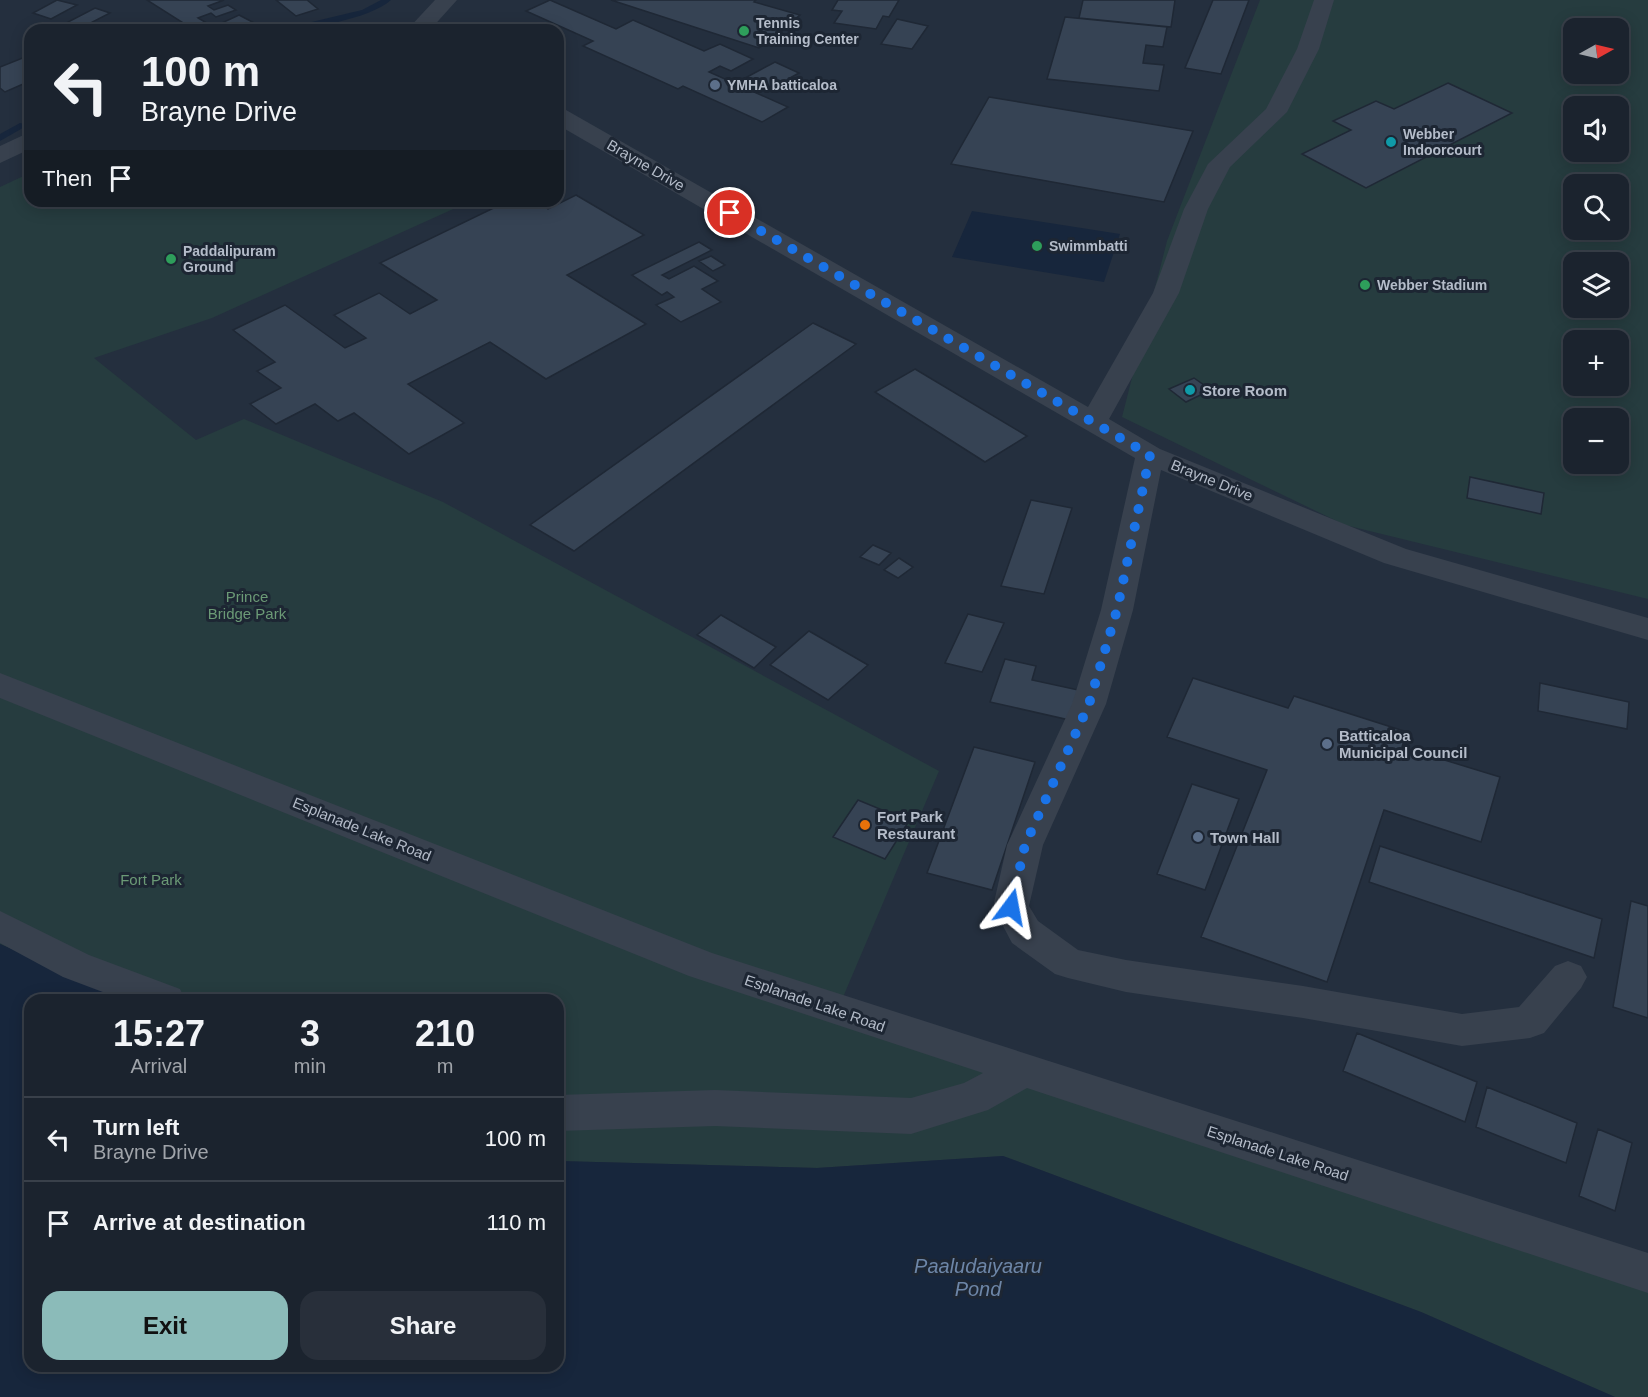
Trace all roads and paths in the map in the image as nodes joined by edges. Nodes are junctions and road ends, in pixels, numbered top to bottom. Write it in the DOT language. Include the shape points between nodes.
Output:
graph roads {
  1 [pos="447,0"];
  2 [pos="1324,0"];
  3 [pos="424,24"];
  4 [pos="564,118"];
  5 [pos="24,142"];
  6 [pos="0,156"];
  7 [pos="1094,423"];
  8 [pos="1150,455"];
  9 [pos="1648,629"];
  10 [pos="0,685"];
  11 [pos="0,926"];
  12 [pos="1568,977"];
  13 [pos="150,994"];
  14 [pos="1022,1071"];
  15 [pos="564,1113"];
  16 [pos="1648,1273"];
  1 -- 3 [label="street"];
  2 -- 7 [label="street" via="1308,49 1276,112 1220,164 1196,209 1166,293"];
  4 -- 7 [label="street, Brayne Drive"];
  5 -- 6 [label="street"];
  7 -- 8 [label="street, Brayne Drive"];
  8 -- 9 [label="street, Brayne Drive" via="1395,556"];
  8 -- 12 [label="street" via="1117,610 1089,704 1025,845 1011,907 1025,932 1068,963 1126,976 1462,1030 1530,1022"];
  10 -- 14 [label="street, Esplanade Lake Road" via="702,965"];
  11 -- 13 [label="street" via="76,966"];
  14 -- 15 [label="street" via="974,1098 911,1116 715,1108"];
  14 -- 16 [label="street, Esplanade Lake Road"];
}
